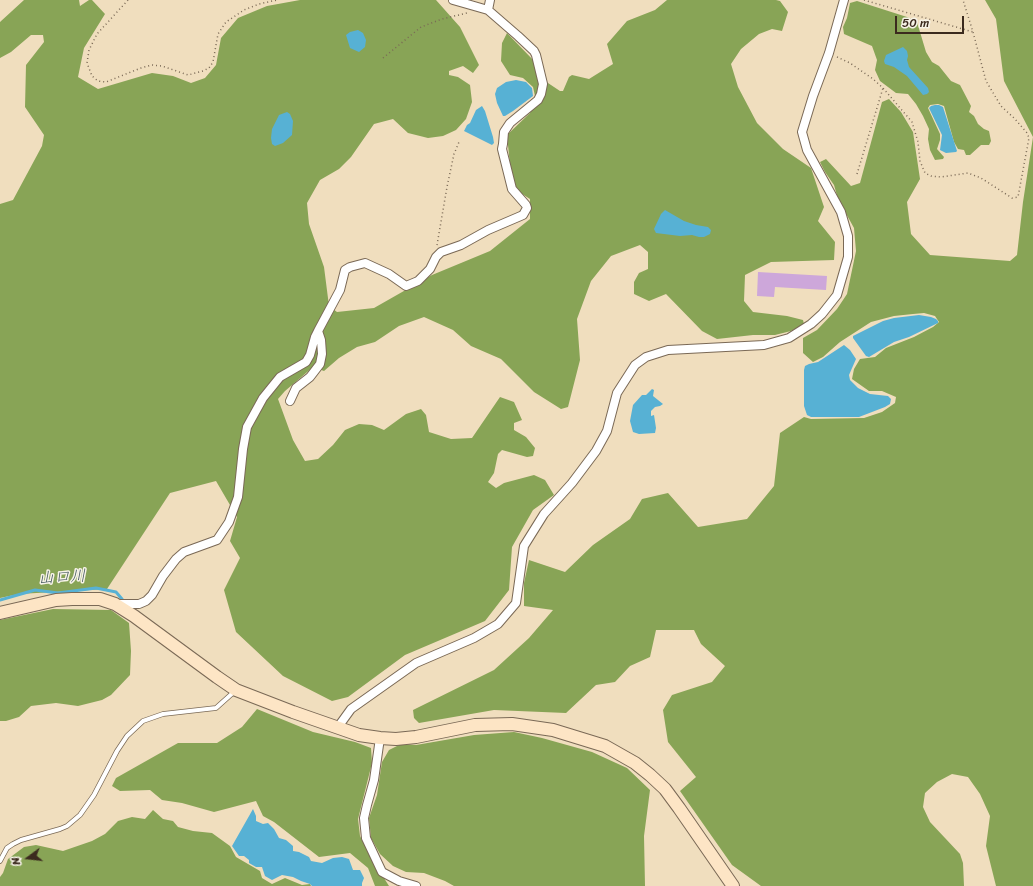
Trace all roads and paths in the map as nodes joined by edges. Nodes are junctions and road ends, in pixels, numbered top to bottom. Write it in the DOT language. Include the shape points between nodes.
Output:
graph roads {
  1 [pos="128,0"];
  2 [pos="277,0"];
  3 [pos="453,0"];
  4 [pos="490,0"];
  5 [pos="844,0"];
  6 [pos="864,0"];
  7 [pos="963,0"];
  8 [pos="488,10"];
  9 [pos="470,12"];
  10 [pos="973,32"];
  11 [pos="829,53"];
  12 [pos="383,58"];
  13 [pos="883,88"];
  14 [pos="459,142"];
  15 [pos="857,174"];
  16 [pos="438,255"];
  17 [pos="318,331"];
  18 [pos="290,401"];
  19 [pos="115,604"];
  20 [pos="0,612"];
  21 [pos="236,690"];
  22 [pos="338,727"];
  23 [pos="380,738"];
  24 [pos="0,862"];
  25 [pos="416,886"];
  26 [pos="733,886"];
  1 -- 2 [label="path" via="97,34 88,50 86,63 92,76 98,81 106,82 152,65 188,75 203,71 211,65 218,34 226,22 244,10"];
  3 -- 8 [label="street"];
  4 -- 8 [label="street"];
  5 -- 11 [label="street"];
  6 -- 10 [label="path"];
  7 -- 10 [label="path"];
  8 -- 16 [label="street" via="534,51 541,72 543,84 538,100 510,123 504,132 502,149 512,190 527,208 524,215 504,222"];
  9 -- 12 [label="path" via="421,26"];
  10 -- 13 [label="path" via="986,80 1002,106 1029,138 1018,197 1012,198 981,178 968,173 941,176 925,173 912,122"];
  11 -- 13 [label="path" via="858,68"];
  11 -- 22 [label="street" via="802,132 807,150 841,212 848,236 848,257 837,295 811,324 789,338 764,345 668,350 646,357 635,366 617,393 607,431 596,451 544,514 524,546 516,603 507,614 498,624 474,638 416,663 351,709"];
  13 -- 15 [label="path"];
  14 -- 16 [label="path" via="454,154 441,216"];
  16 -- 17 [label="street" via="430,269 418,281 406,286 389,274 365,263 350,266 345,270 340,290"];
  17 -- 18 [label="street" via="322,354 320,364 310,377 296,388"];
  17 -- 19 [label="street" via="306,362 280,377 263,398 247,427 238,497 229,522 217,540 184,552 146,601 139,604"];
  19 -- 20 [label="main road" via="100,599 56,600"];
  19 -- 21 [label="main road"];
  21 -- 22 [label="main road"];
  21 -- 24 [label="lane" via="216,708 163,714 143,721 127,736 80,815 60,829 13,844 7,848"];
  22 -- 23 [label="main road" via="359,735"];
  23 -- 25 [label="street" via="374,780 364,818 366,838 382,872"];
  23 -- 26 [label="main road" via="416,737 475,725 512,724 553,730 605,746 635,763 665,789"];
}
